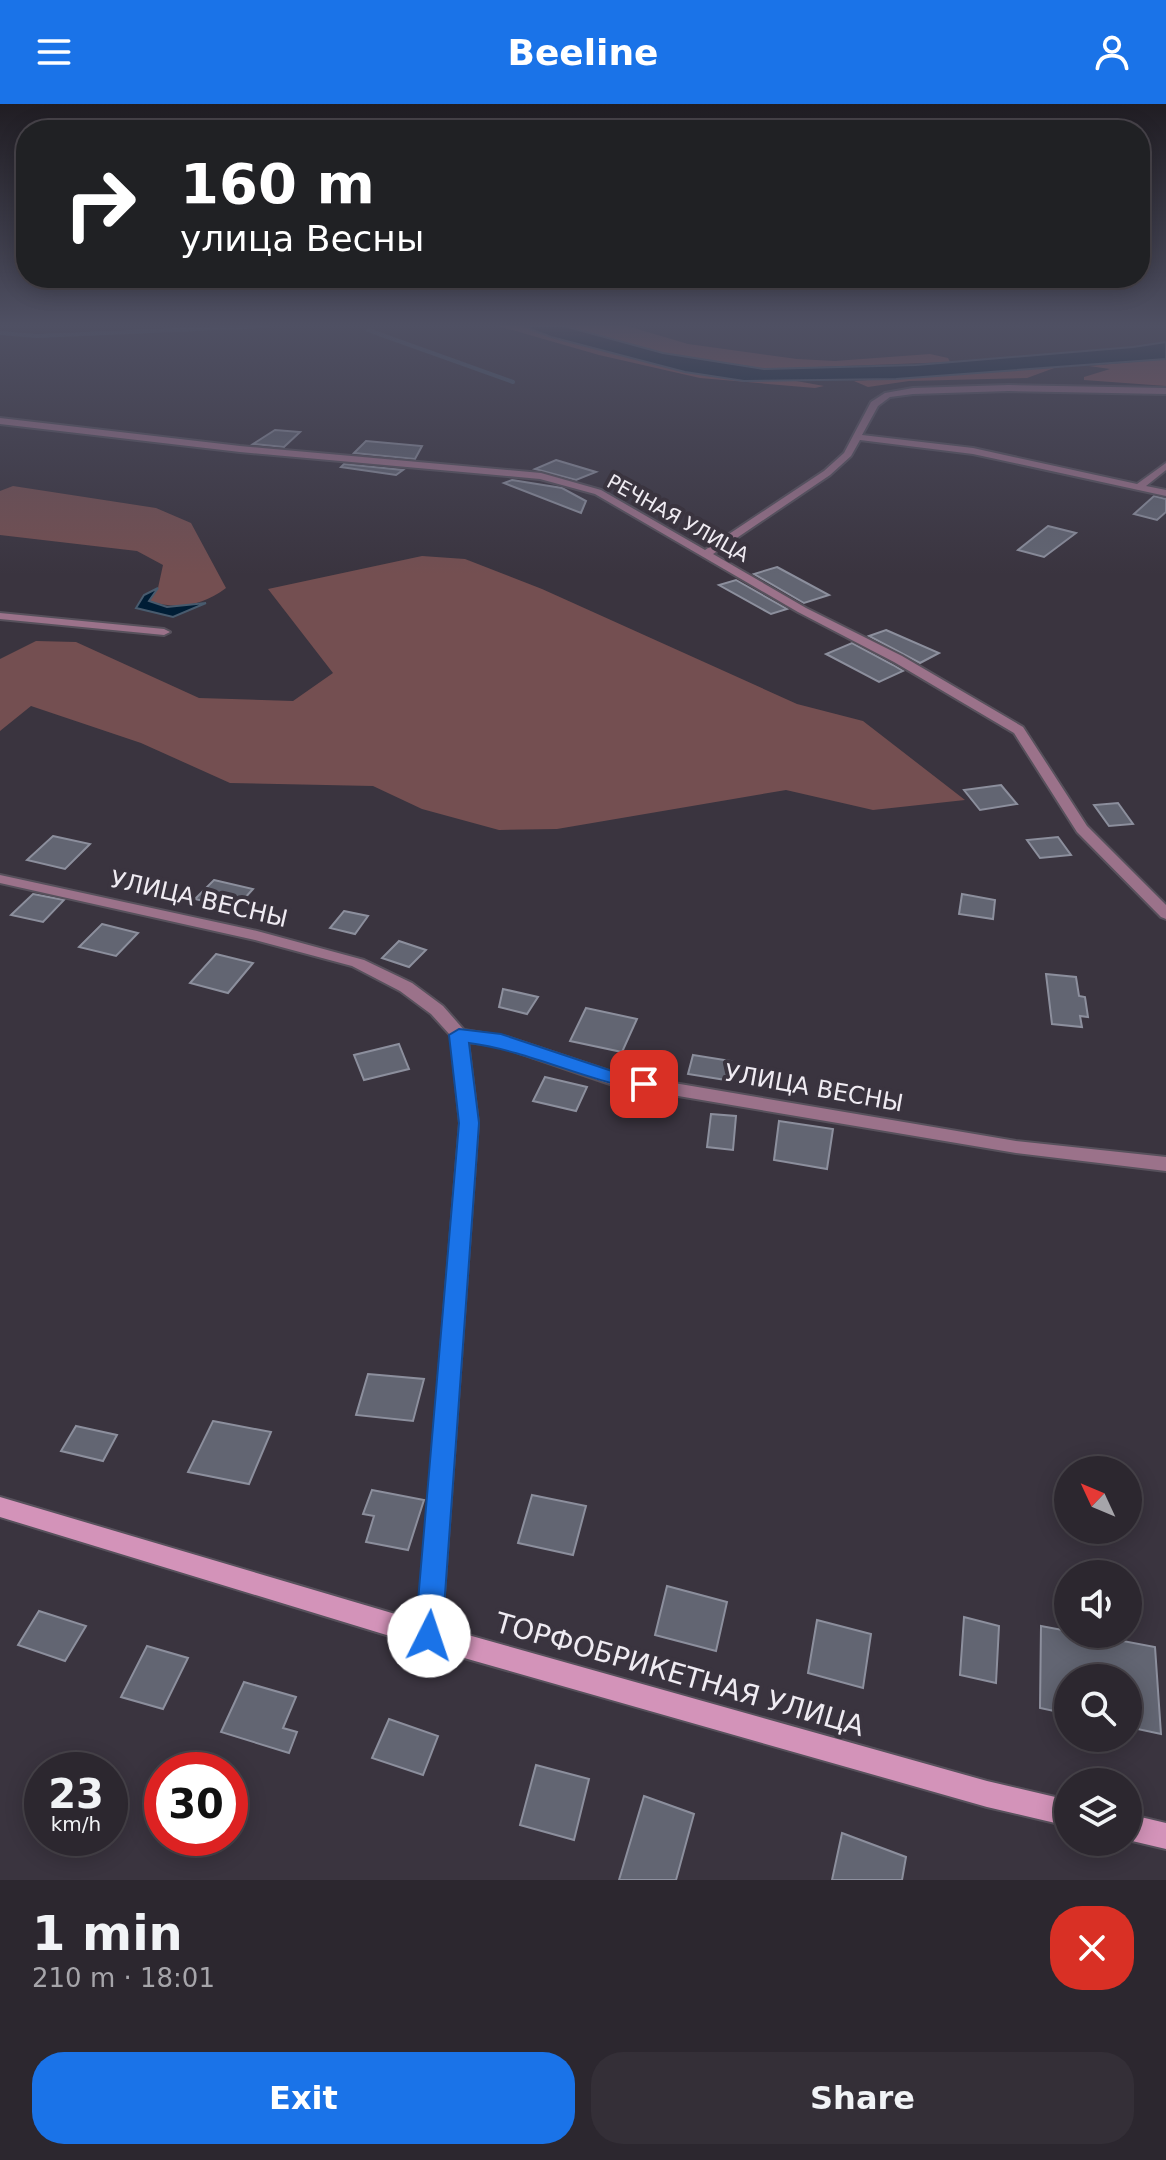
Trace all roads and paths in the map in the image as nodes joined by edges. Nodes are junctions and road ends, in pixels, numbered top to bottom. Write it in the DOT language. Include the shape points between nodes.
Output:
graph roads {
  1 [pos="871,409"];
  2 [pos="0,421"];
  3 [pos="857,437"];
  4 [pos="1166,466"];
  5 [pos="1138,487"];
  6 [pos="1166,493"];
  7 [pos="707,553"];
  8 [pos="0,616"];
  9 [pos="164,632"];
  10 [pos="0,879"];
  11 [pos="1166,914"];
  12 [pos="459,1035"];
  13 [pos="1166,1164"];
  14 [pos="0,1507"];
  15 [pos="429,1636"];
  16 [pos="1054,1810"];
  17 [pos="1142,1830"];
  18 [pos="1166,1836"];
  1 -- 3 [label="street"];
  2 -- 7 [label="street, РЕЧНАЯ УЛИЦА" via="541,476 598,492"];
  3 -- 5 [label="street" via="945,447"];
  3 -- 7 [label="street" via="827,473"];
  4 -- 5 [label="street"];
  5 -- 6 [label="street"];
  7 -- 11 [label="street, РЕЧНАЯ УЛИЦА" via="1019,730 1082,829"];
  8 -- 9 [label="street"];
  10 -- 12 [label="street, УЛИЦА ВЕСНЫ" via="358,963 406,987"];
  12 -- 13 [label="street, УЛИЦА ВЕСНЫ" via="501,1041 613,1079 1016,1147"];
  12 -- 15 [label="street" via="469,1123"];
  14 -- 15 [label="street, ТОРФОБРИКЕТНАЯ УЛИЦА"];
  15 -- 16 [label="street, ТОРФОБРИКЕТНАЯ УЛИЦА"];
  17 -- 18 [label="street"];
}
